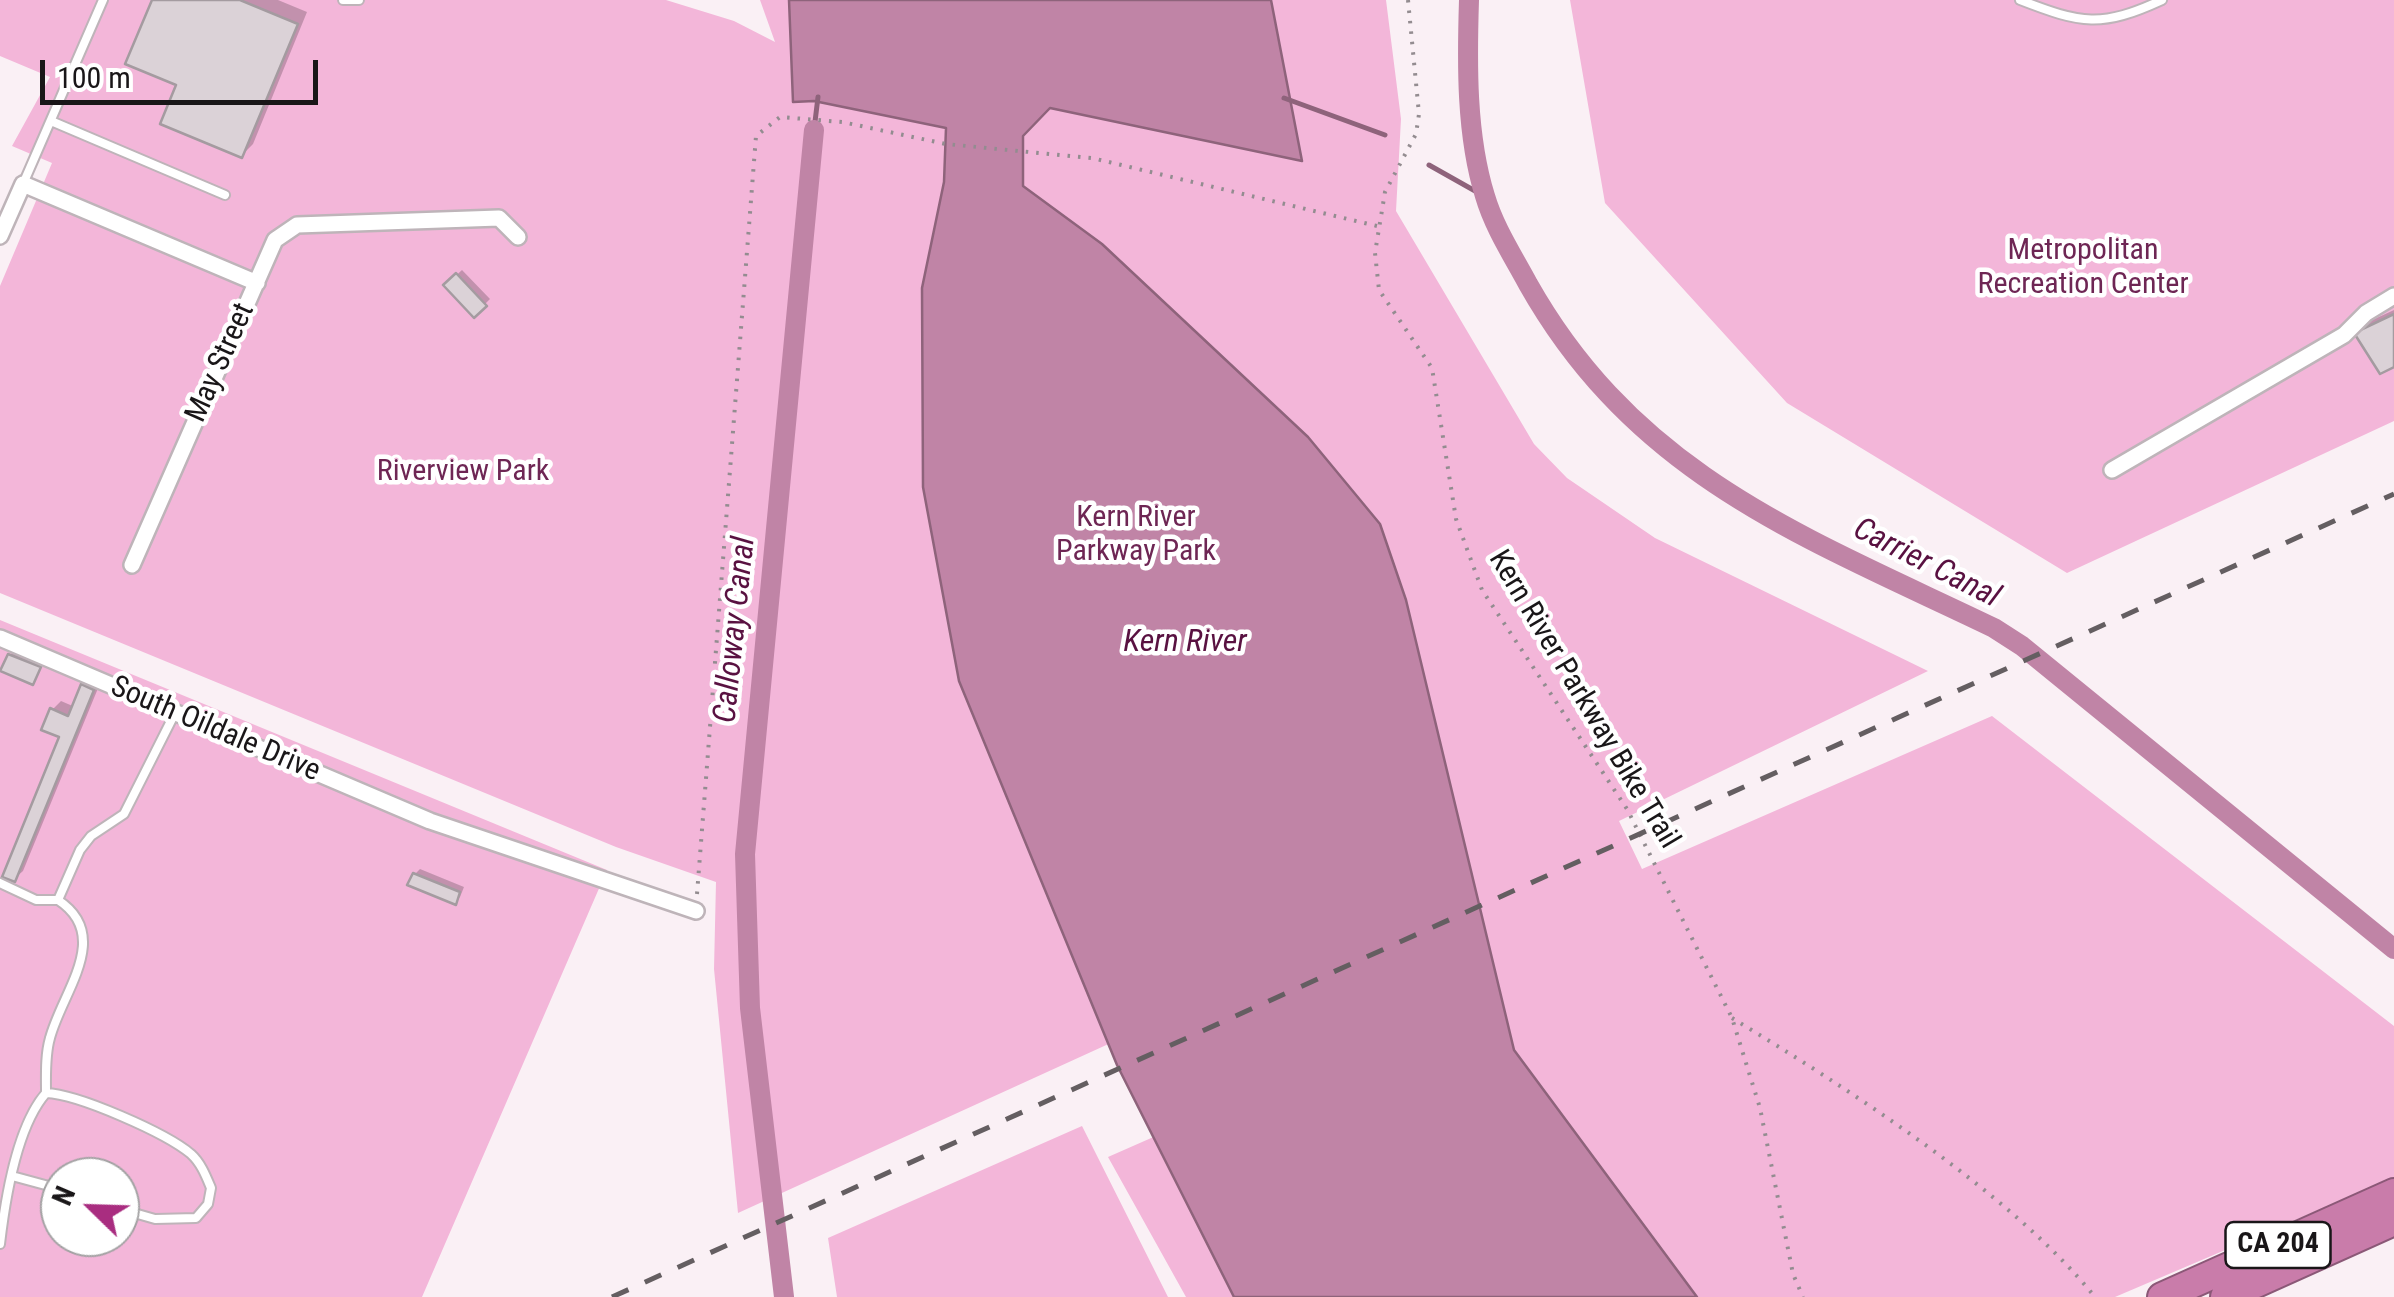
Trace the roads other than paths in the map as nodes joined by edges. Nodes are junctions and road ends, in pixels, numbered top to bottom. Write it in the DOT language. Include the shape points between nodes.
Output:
graph roads {
  1 [pos="103,0"];
  2 [pos="344,0"];
  3 [pos="358,0"];
  4 [pos="2020,0"];
  5 [pos="2162,0"];
  6 [pos="51,120"];
  7 [pos="23,184"];
  8 [pos="225,195"];
  9 [pos="0,236"];
  10 [pos="518,236"];
  11 [pos="256,282"];
  12 [pos="2394,296"];
  13 [pos="2112,470"];
  14 [pos="132,565"];
  15 [pos="0,638"];
  16 [pos="175,713"];
  17 [pos="0,884"];
  18 [pos="58,900"];
  19 [pos="696,911"];
  20 [pos="46,1092"];
  21 [pos="12,1176"];
  22 [pos="40,1184"];
  23 [pos="2394,1193"];
  24 [pos="140,1215"];
  25 [pos="2394,1221"];
  26 [pos="0,1244"];
  27 [pos="2162,1297"];
  28 [pos="2225,1297"];
  1 -- 6 [label="lane"];
  2 -- 3 [label="lane"];
  4 -- 5 [label="lane" via="2064,17 2118,20"];
  6 -- 7 [label="lane"];
  6 -- 8 [label="lane"];
  7 -- 9 [label="street"];
  7 -- 11 [label="street, May Street"];
  10 -- 11 [label="street" via="499,218 297,225 275,240"];
  11 -- 14 [label="street, May Street"];
  12 -- 13 [label="street" via="2344,335"];
  15 -- 16 [label="street, South Oildale Drive"];
  16 -- 18 [label="lane" via="124,814 80,850"];
  16 -- 19 [label="street, South Oildale Drive" via="430,821"];
  17 -- 18 [label="lane" via="36,900"];
  18 -- 20 [label="lane" via="78,917 84,933 80,966 50,1039"];
  20 -- 21 [label="lane"];
  20 -- 24 [label="lane" via="191,1155 211,1188 208,1204 196,1218"];
  21 -- 22 [label="lane"];
  21 -- 26 [label="lane"];
  23 -- 27 [label="highway, CA 204"];
  25 -- 28 [label="highway, CA 204"];
}
